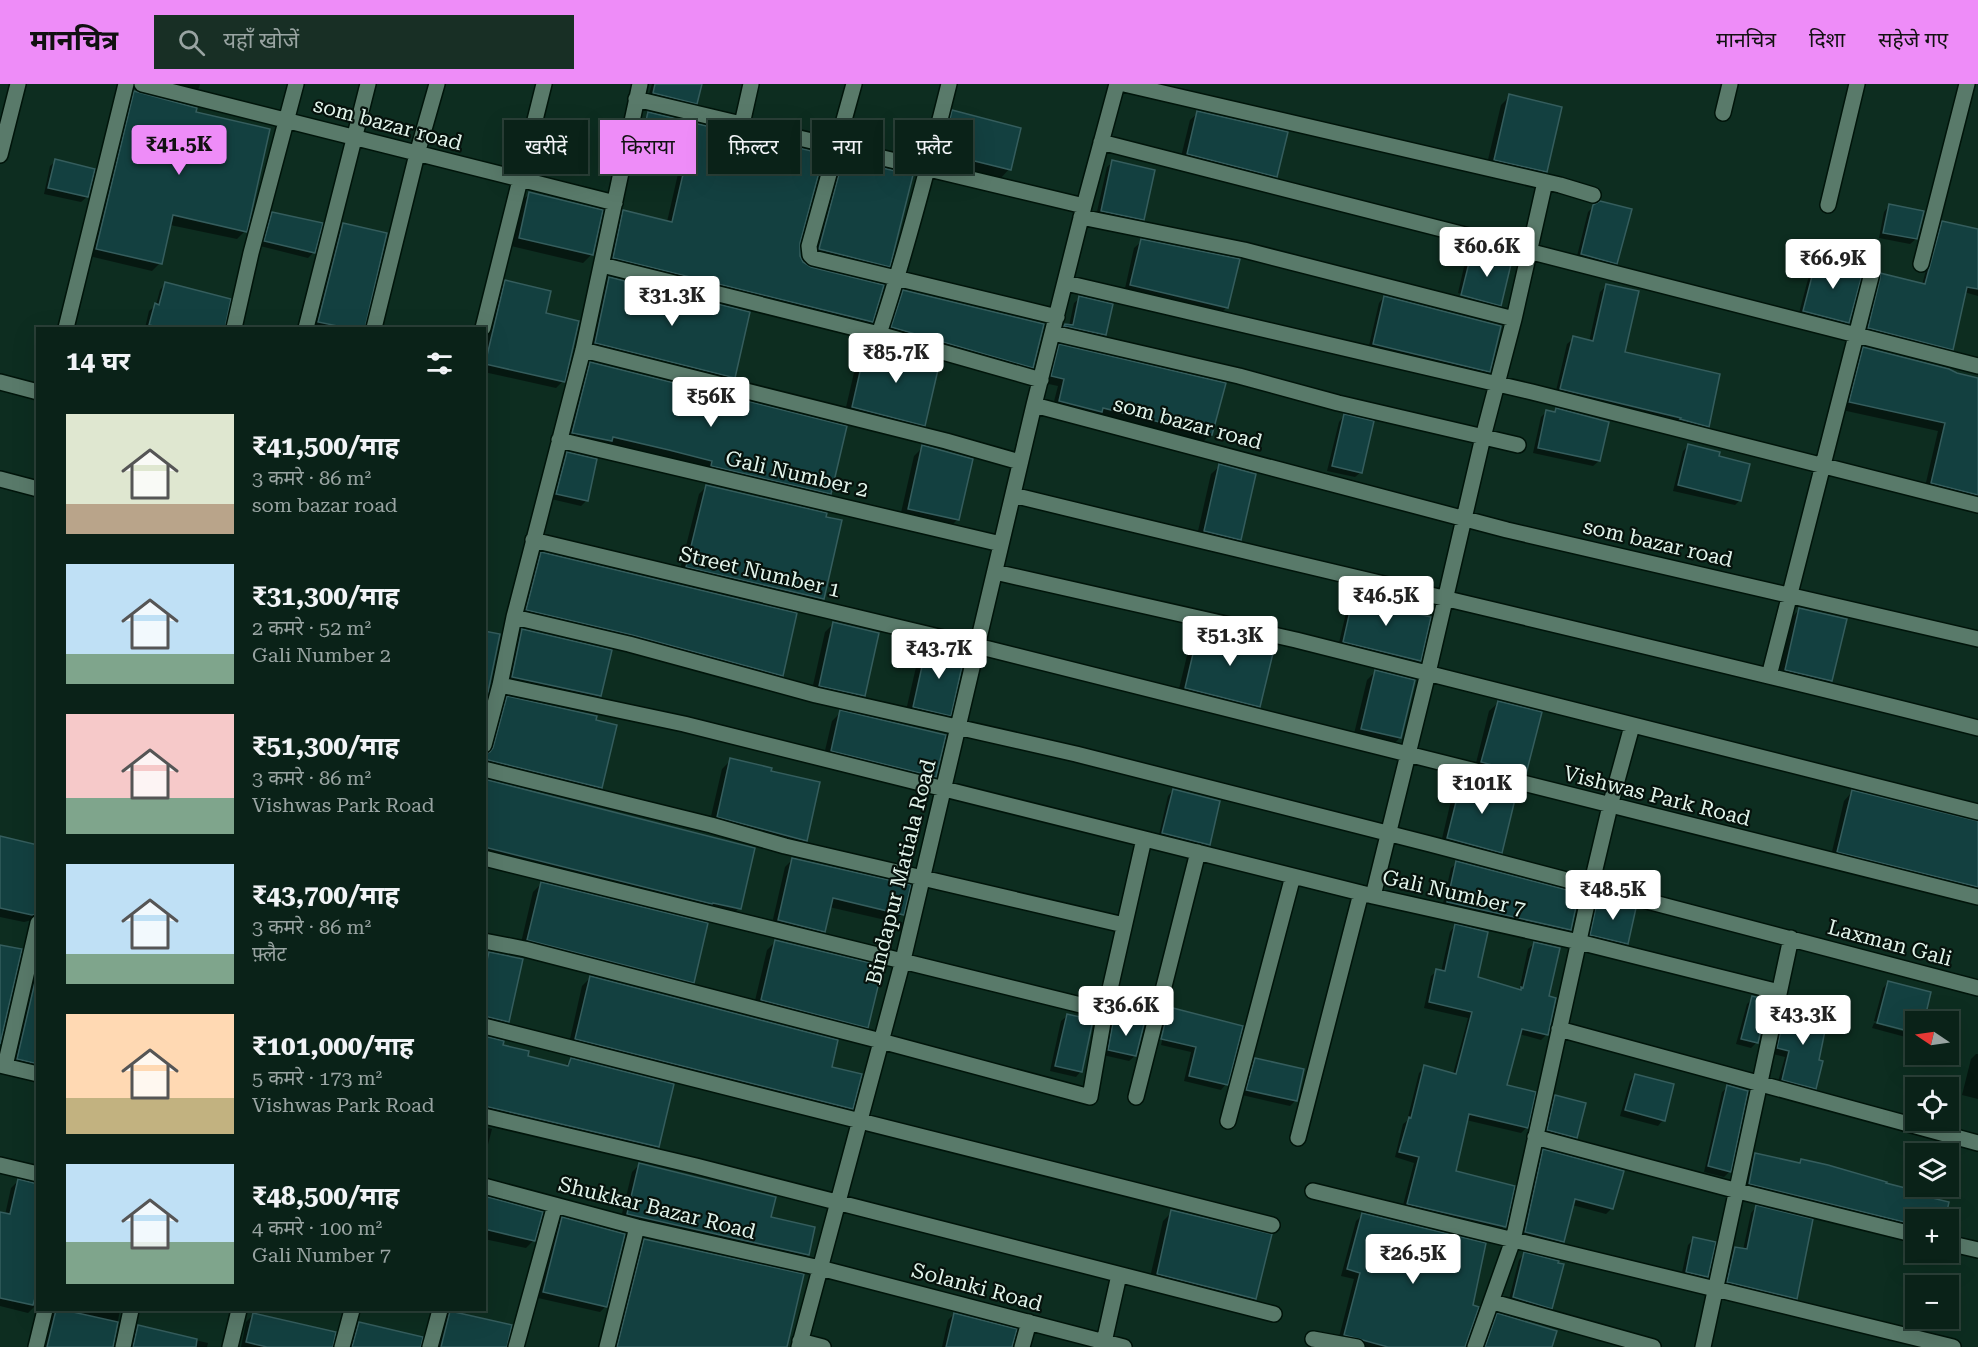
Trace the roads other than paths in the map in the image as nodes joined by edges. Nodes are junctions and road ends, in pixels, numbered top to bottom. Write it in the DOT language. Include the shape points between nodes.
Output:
graph roads {
  1 [pos="18,84"];
  2 [pos="126,84"];
  3 [pos="142,84"];
  4 [pos="296,84"];
  5 [pos="368,84"];
  6 [pos="437,84"];
  7 [pos="544,84"];
  8 [pos="752,84"];
  9 [pos="854,84"];
  10 [pos="949,84"];
  11 [pos="1117,84"];
  12 [pos="1124,84"];
  13 [pos="1730,84"];
  14 [pos="1857,84"];
  15 [pos="1967,84"];
  16 [pos="638,92"];
  17 [pos="1723,113"];
  18 [pos="288,120"];
  19 [pos="729,120"];
  20 [pos="743,120"];
  21 [pos="844,120"];
  22 [pos="940,120"];
  23 [pos="354,137"];
  24 [pos="1101,142"];
  25 [pos="417,154"];
  26 [pos="0,155"];
  27 [pos="828,174"];
  28 [pos="926,174"];
  29 [pos="950,174"];
  30 [pos="519,179"];
  31 [pos="1545,182"];
  32 [pos="1593,195"];
  33 [pos="615,203"];
  34 [pos="1828,205"];
  35 [pos="1083,211"];
  36 [pos="1529,252"];
  37 [pos="1921,264"];
  38 [pos="602,265"];
  39 [pos="1871,277"];
  40 [pos="897,279"];
  41 [pos="1066,283"];
  42 [pos="1057,317"];
  43 [pos="1514,319"];
  44 [pos="66,327"];
  45 [pos="234,327"];
  46 [pos="306,327"];
  47 [pos="374,327"];
  48 [pos="483,327"];
  49 [pos="1053,333"];
  50 [pos="879,334"];
  51 [pos="1857,336"];
  52 [pos="583,350"];
  53 [pos="1978,366"];
  54 [pos="1041,380"];
  55 [pos="0,382"];
  56 [pos="1496,384"];
  57 [pos="36,391"];
  58 [pos="1034,405"];
  59 [pos="1483,437"];
  60 [pos="560,440"];
  61 [pos="1518,445"];
  62 [pos="1020,462"];
  63 [pos="1824,466"];
  64 [pos="0,479"];
  65 [pos="36,488"];
  66 [pos="1013,495"];
  67 [pos="1978,505"];
  68 [pos="1465,519"];
  69 [pos="533,540"];
  70 [pos="996,542"];
  71 [pos="995,572"];
  72 [pos="1789,595"];
  73 [pos="1444,599"];
  74 [pos="514,617"];
  75 [pos="1978,639"];
  76 [pos="977,646"];
  77 [pos="1428,673"];
  78 [pos="1769,676"];
  79 [pos="500,685"];
  80 [pos="1632,726"];
  81 [pos="958,727"];
  82 [pos="1978,728"];
  83 [pos="486,738"];
  84 [pos="1407,754"];
  85 [pos="486,770"];
  86 [pos="943,789"];
  87 [pos="1610,806"];
  88 [pos="1978,812"];
  89 [pos="1389,834"];
  90 [pos="1144,839"];
  91 [pos="1198,852"];
  92 [pos="486,858"];
  93 [pos="1293,876"];
  94 [pos="922,879"];
  95 [pos="1591,886"];
  96 [pos="1367,895"];
  97 [pos="1978,897"];
  98 [pos="1124,925"];
  99 [pos="36,931"];
  100 [pos="1791,938"];
  101 [pos="486,941"];
  102 [pos="1579,942"];
  103 [pos="903,960"];
  104 [pos="1978,988"];
  105 [pos="1779,992"];
  106 [pos="1105,1011"];
  107 [pos="486,1027"];
  108 [pos="1559,1029"];
  109 [pos="881,1041"];
  110 [pos="3,1066"];
  111 [pos="36,1074"];
  112 [pos="1760,1083"];
  113 [pos="1136,1097"];
  114 [pos="486,1116"];
  115 [pos="1228,1121"];
  116 [pos="860,1122"];
  117 [pos="1535,1137"];
  118 [pos="1298,1138"];
  119 [pos="1978,1143"];
  120 [pos="0,1165"];
  121 [pos="36,1174"];
  122 [pos="486,1187"];
  123 [pos="1313,1191"];
  124 [pos="1738,1191"];
  125 [pos="838,1202"];
  126 [pos="555,1205"];
  127 [pos="1272,1225"];
  128 [pos="637,1227"];
  129 [pos="1905,1232"];
  130 [pos="1514,1240"];
  131 [pos="1959,1246"];
  132 [pos="1978,1250"];
  133 [pos="820,1268"];
  134 [pos="1119,1275"];
  135 [pos="1716,1290"];
  136 [pos="1492,1302"];
  137 [pos="45,1311"];
  138 [pos="131,1311"];
  139 [pos="240,1311"];
  140 [pos="352,1311"];
  141 [pos="440,1311"];
  142 [pos="1274,1314"];
  143 [pos="1029,1322"];
  144 [pos="1313,1339"];
  145 [pos="1104,1342"];
  146 [pos="799,1344"];
  147 [pos="36,1347"];
  148 [pos="123,1347"];
  149 [pos="230,1347"];
  150 [pos="342,1347"];
  151 [pos="430,1347"];
  152 [pos="516,1347"];
  153 [pos="607,1347"];
  154 [pos="824,1347"];
  155 [pos="1022,1347"];
  156 [pos="1124,1347"];
  157 [pos="1357,1347"];
  158 [pos="1475,1347"];
  159 [pos="1653,1347"];
  160 [pos="1703,1347"];
  161 [pos="1953,1347"];
  1 -- 26 [label="street"];
  2 -- 44 [label="street"];
  3 -- 18 [label="street, som bazar road"];
  4 -- 18 [label="street"];
  5 -- 23 [label="street"];
  6 -- 25 [label="street"];
  7 -- 30 [label="street"];
  8 -- 20 [label="street"];
  9 -- 21 [label="street"];
  10 -- 22 [label="street"];
  11 -- 24 [label="street"];
  12 -- 31 [label="street"];
  13 -- 17 [label="street"];
  14 -- 34 [label="street"];
  15 -- 37 [label="street"];
  16 -- 19 [label="street"];
  16 -- 33 [label="street"];
  18 -- 23 [label="street, som bazar road"];
  18 -- 45 [label="street"];
  23 -- 25 [label="street, som bazar road"];
  23 -- 46 [label="street"];
  24 -- 35 [label="street"];
  24 -- 36 [label="street"];
  25 -- 30 [label="street, som bazar road"];
  25 -- 47 [label="street"];
  27 -- 40 [label="street" via="810,255"];
  28 -- 40 [label="street"];
  29 -- 35 [label="street"];
  30 -- 33 [label="street, som bazar road"];
  30 -- 48 [label="street"];
  31 -- 32 [label="street"];
  31 -- 36 [label="street"];
  33 -- 38 [label="street"];
  35 -- 41 [label="street"];
  35 -- 43 [label="street"];
  36 -- 43 [label="street"];
  36 -- 51 [label="street"];
  38 -- 50 [label="street"];
  38 -- 52 [label="street"];
  39 -- 51 [label="street"];
  40 -- 42 [label="street"];
  40 -- 50 [label="street"];
  41 -- 42 [label="street"];
  41 -- 56 [label="street"];
  42 -- 49 [label="street"];
  43 -- 56 [label="street"];
  49 -- 54 [label="street"];
  49 -- 59 [label="street"];
  50 -- 54 [label="street"];
  51 -- 53 [label="street"];
  51 -- 63 [label="street"];
  52 -- 60 [label="street"];
  52 -- 62 [label="street"];
  54 -- 58 [label="street"];
  55 -- 57 [label="street"];
  56 -- 59 [label="street"];
  56 -- 63 [label="street"];
  58 -- 62 [label="street, Bindapur Matiala Road"];
  58 -- 68 [label="street, som bazar road"];
  59 -- 61 [label="street"];
  59 -- 68 [label="street"];
  60 -- 69 [label="street"];
  60 -- 70 [label="street, Gali Number 2"];
  62 -- 66 [label="street, Bindapur Matiala Road"];
  63 -- 67 [label="street"];
  63 -- 72 [label="street"];
  64 -- 65 [label="street"];
  66 -- 70 [label="street, Bindapur Matiala Road"];
  66 -- 73 [label="street"];
  68 -- 72 [label="street, som bazar road"];
  68 -- 73 [label="street"];
  69 -- 74 [label="street"];
  69 -- 76 [label="street, Street Number 1"];
  70 -- 71 [label="street, Bindapur Matiala Road"];
  71 -- 76 [label="street, Bindapur Matiala Road"];
  71 -- 77 [label="street"];
  72 -- 75 [label="street, som bazar road"];
  72 -- 78 [label="street"];
  73 -- 77 [label="street"];
  73 -- 78 [label="street"];
  74 -- 79 [label="street"];
  74 -- 81 [label="street, Laxman Gali" via="816,695"];
  76 -- 81 [label="street, Bindapur Matiala Road"];
  76 -- 84 [label="street, Vishwas Park Road"];
  77 -- 80 [label="street"];
  77 -- 84 [label="street"];
  78 -- 82 [label="street"];
  79 -- 83 [label="street"];
  79 -- 86 [label="street, Gali Number 7" via="684,724"];
  80 -- 87 [label="street"];
  80 -- 88 [label="street"];
  81 -- 86 [label="street, Bindapur Matiala Road"];
  81 -- 89 [label="street, Laxman Gali"];
  84 -- 87 [label="street, Vishwas Park Road"];
  84 -- 89 [label="street"];
  85 -- 94 [label="street"];
  86 -- 90 [label="street, Gali Number 7"];
  86 -- 94 [label="street, Bindapur Matiala Road"];
  87 -- 95 [label="street"];
  87 -- 97 [label="street, Vishwas Park Road"];
  89 -- 95 [label="street, Laxman Gali"];
  89 -- 96 [label="street"];
  90 -- 91 [label="street, Gali Number 7"];
  90 -- 98 [label="street"];
  91 -- 93 [label="street, Gali Number 7"];
  91 -- 113 [label="street"];
  92 -- 103 [label="street"];
  93 -- 96 [label="street, Gali Number 7"];
  93 -- 115 [label="street"];
  94 -- 98 [label="street"];
  94 -- 103 [label="street, Bindapur Matiala Road"];
  95 -- 100 [label="street, Laxman Gali"];
  95 -- 102 [label="street"];
  96 -- 102 [label="street, Gali Number 7"];
  96 -- 118 [label="street"];
  98 -- 106 [label="street"];
  99 -- 110 [label="street"];
  100 -- 104 [label="street, Laxman Gali"];
  100 -- 105 [label="street"];
  101 -- 109 [label="street"];
  102 -- 105 [label="street, Gali Number 7"];
  102 -- 108 [label="street"];
  103 -- 106 [label="street"];
  103 -- 109 [label="street, Bindapur Matiala Road"];
  105 -- 112 [label="street"];
  106 -- 109 [label="street" via="1090,1097"];
  107 -- 116 [label="street"];
  108 -- 112 [label="street"];
  108 -- 117 [label="street"];
  109 -- 116 [label="street, Bindapur Matiala Road"];
  110 -- 111 [label="street"];
  112 -- 119 [label="street"];
  112 -- 124 [label="street"];
  114 -- 125 [label="street"];
  116 -- 125 [label="street, Bindapur Matiala Road"];
  116 -- 127 [label="street"];
  117 -- 124 [label="street"];
  117 -- 130 [label="street"];
  120 -- 121 [label="street"];
  122 -- 126 [label="street, Shukkar Bazar Road"];
  123 -- 130 [label="street"];
  124 -- 129 [label="street"];
  124 -- 135 [label="street"];
  125 -- 133 [label="street, Bindapur Matiala Road"];
  125 -- 134 [label="street"];
  126 -- 128 [label="street, Shukkar Bazar Road"];
  126 -- 152 [label="street"];
  128 -- 133 [label="street, Shukkar Bazar Road"];
  128 -- 153 [label="street"];
  130 -- 135 [label="street"];
  130 -- 136 [label="street"];
  131 -- 132 [label="street"];
  133 -- 143 [label="street, Solanki Road"];
  133 -- 146 [label="street, Bindapur Matiala Road"];
  134 -- 142 [label="street"];
  134 -- 145 [label="street"];
  135 -- 160 [label="street"];
  135 -- 161 [label="street"];
  136 -- 158 [label="street"];
  136 -- 159 [label="street"];
  137 -- 147 [label="street"];
  138 -- 148 [label="street"];
  139 -- 149 [label="street"];
  140 -- 150 [label="street"];
  141 -- 151 [label="street"];
  143 -- 145 [label="street, Solanki Road"];
  143 -- 155 [label="street"];
  144 -- 157 [label="street"];
  145 -- 156 [label="street, Solanki Road"];
  146 -- 154 [label="street"];
}
